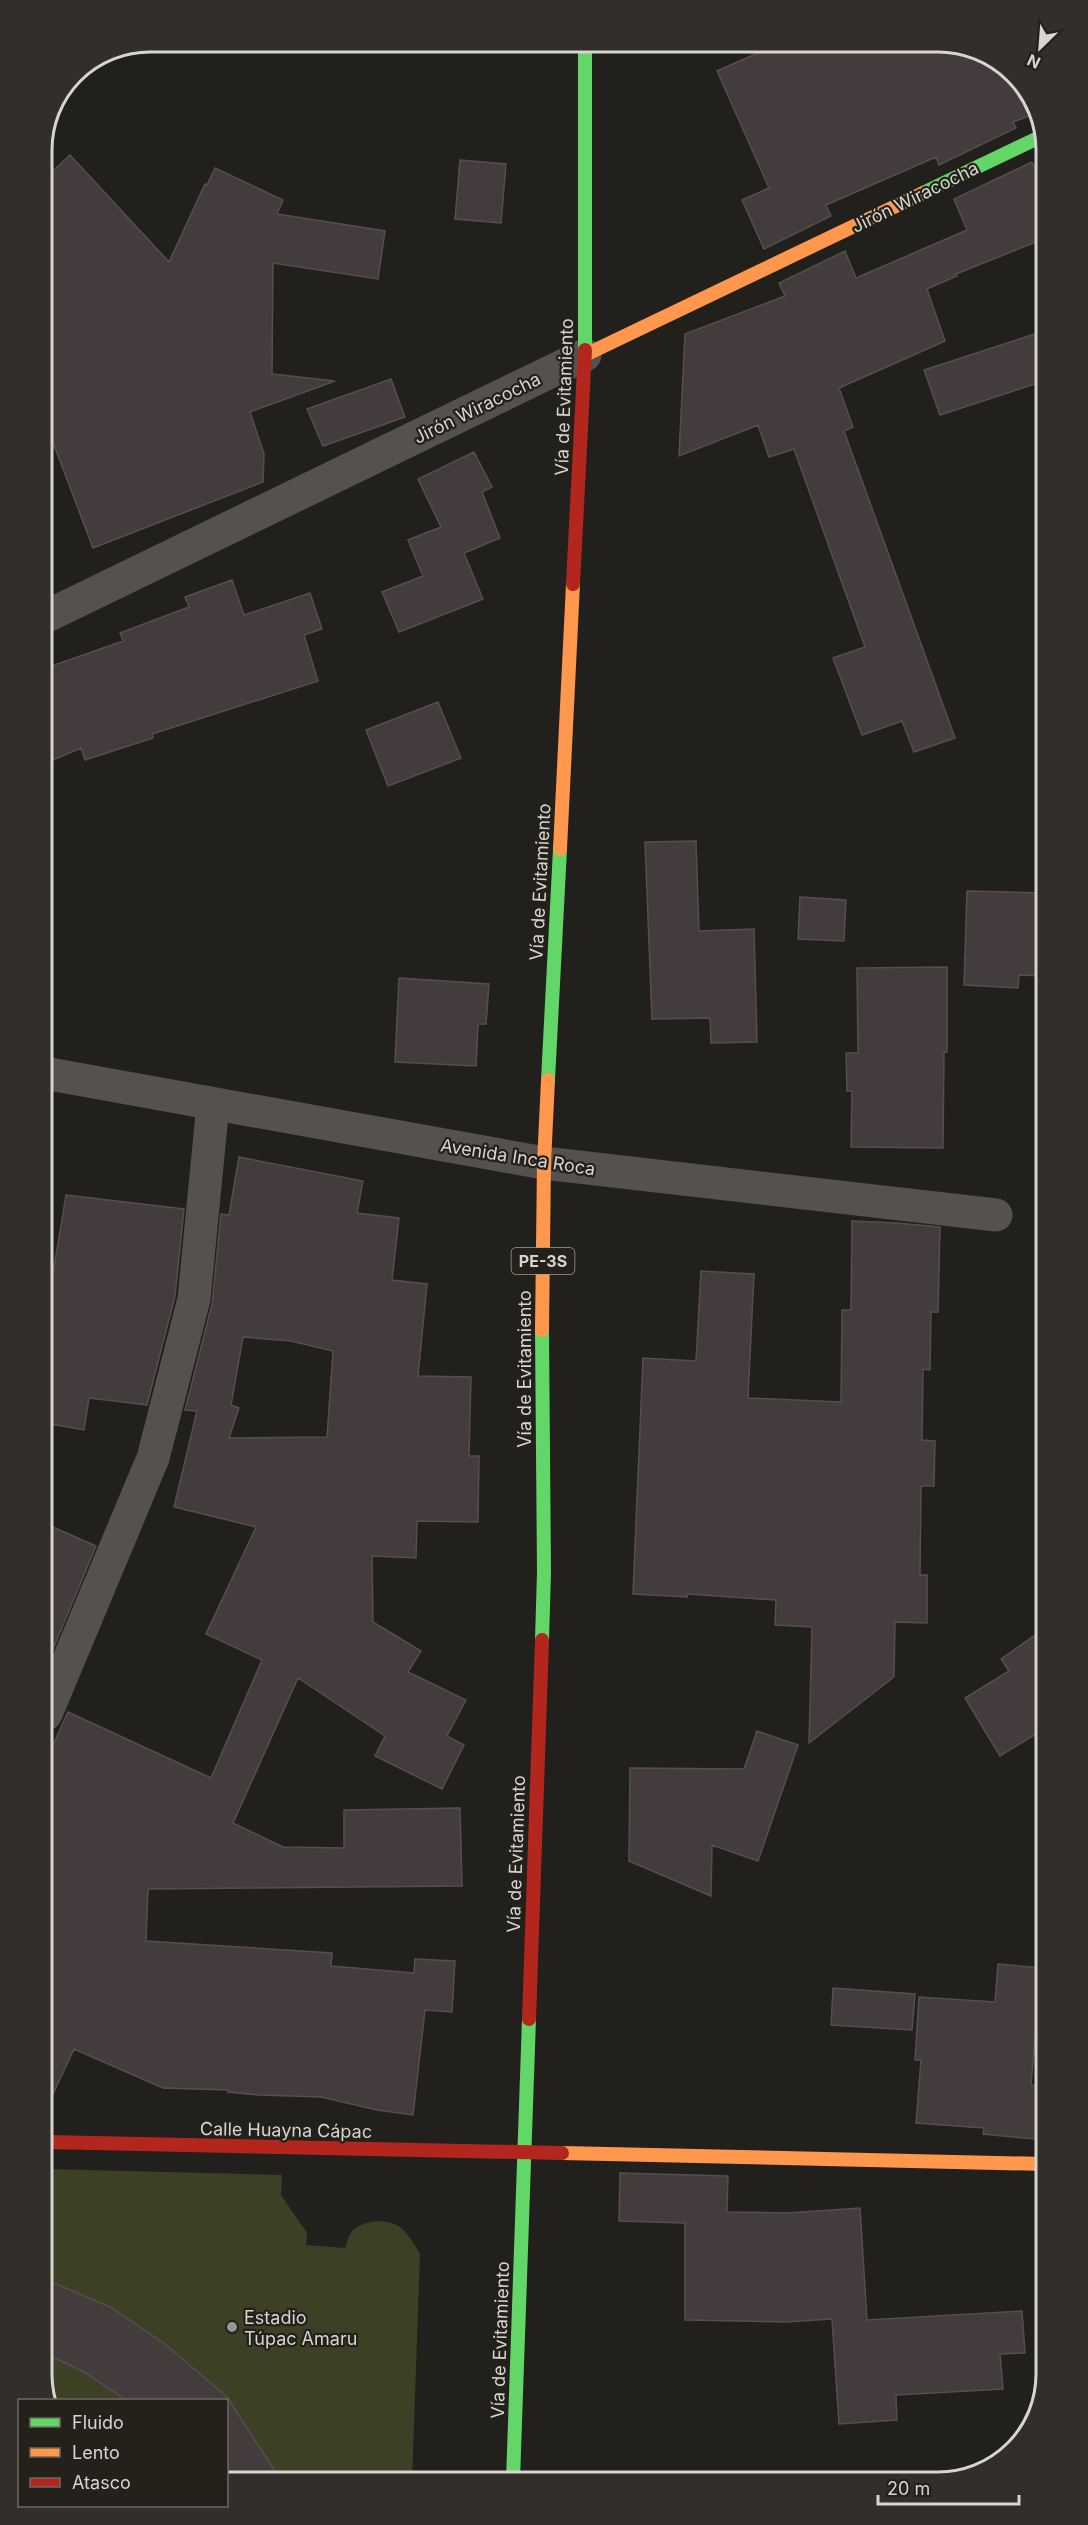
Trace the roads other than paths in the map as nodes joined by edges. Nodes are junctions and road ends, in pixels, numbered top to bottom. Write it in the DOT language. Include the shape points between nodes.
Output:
graph roads {
  1 [pos="585,53"];
  2 [pos="1035,139"];
  3 [pos="585,355"];
  4 [pos="53,613"];
  5 [pos="53,1074"];
  6 [pos="213,1104"];
  7 [pos="544,1163"];
  8 [pos="996,1215"];
  9 [pos="54,1669"];
  10 [pos="52,2142"];
  11 [pos="525,2153"];
  12 [pos="1036,2164"];
  13 [pos="513,2472"];
  1 -- 3 [label="main road, Vía de Evitamiento / PE-3S"];
  2 -- 3 [label="main road, Jirón Wiracocha"];
  3 -- 4 [label="street, Jirón Wiracocha"];
  3 -- 7 [label="main road, Vía de Evitamiento / PE-3S"];
  5 -- 6 [label="street, Avenida Inca Roca"];
  6 -- 7 [label="street, Avenida Inca Roca"];
  6 -- 9 [label="street" via="194,1299 153,1458"];
  7 -- 8 [label="street, Avenida Inca Roca"];
  7 -- 11 [label="main road, Vía de Evitamiento / PE-3S" via="544,1572"];
  10 -- 11 [label="main road, Calle Huayna Cápac"];
  11 -- 12 [label="main road, Calle Huayna Cápac"];
  11 -- 13 [label="main road, Vía de Evitamiento / PE-3S"];
}
